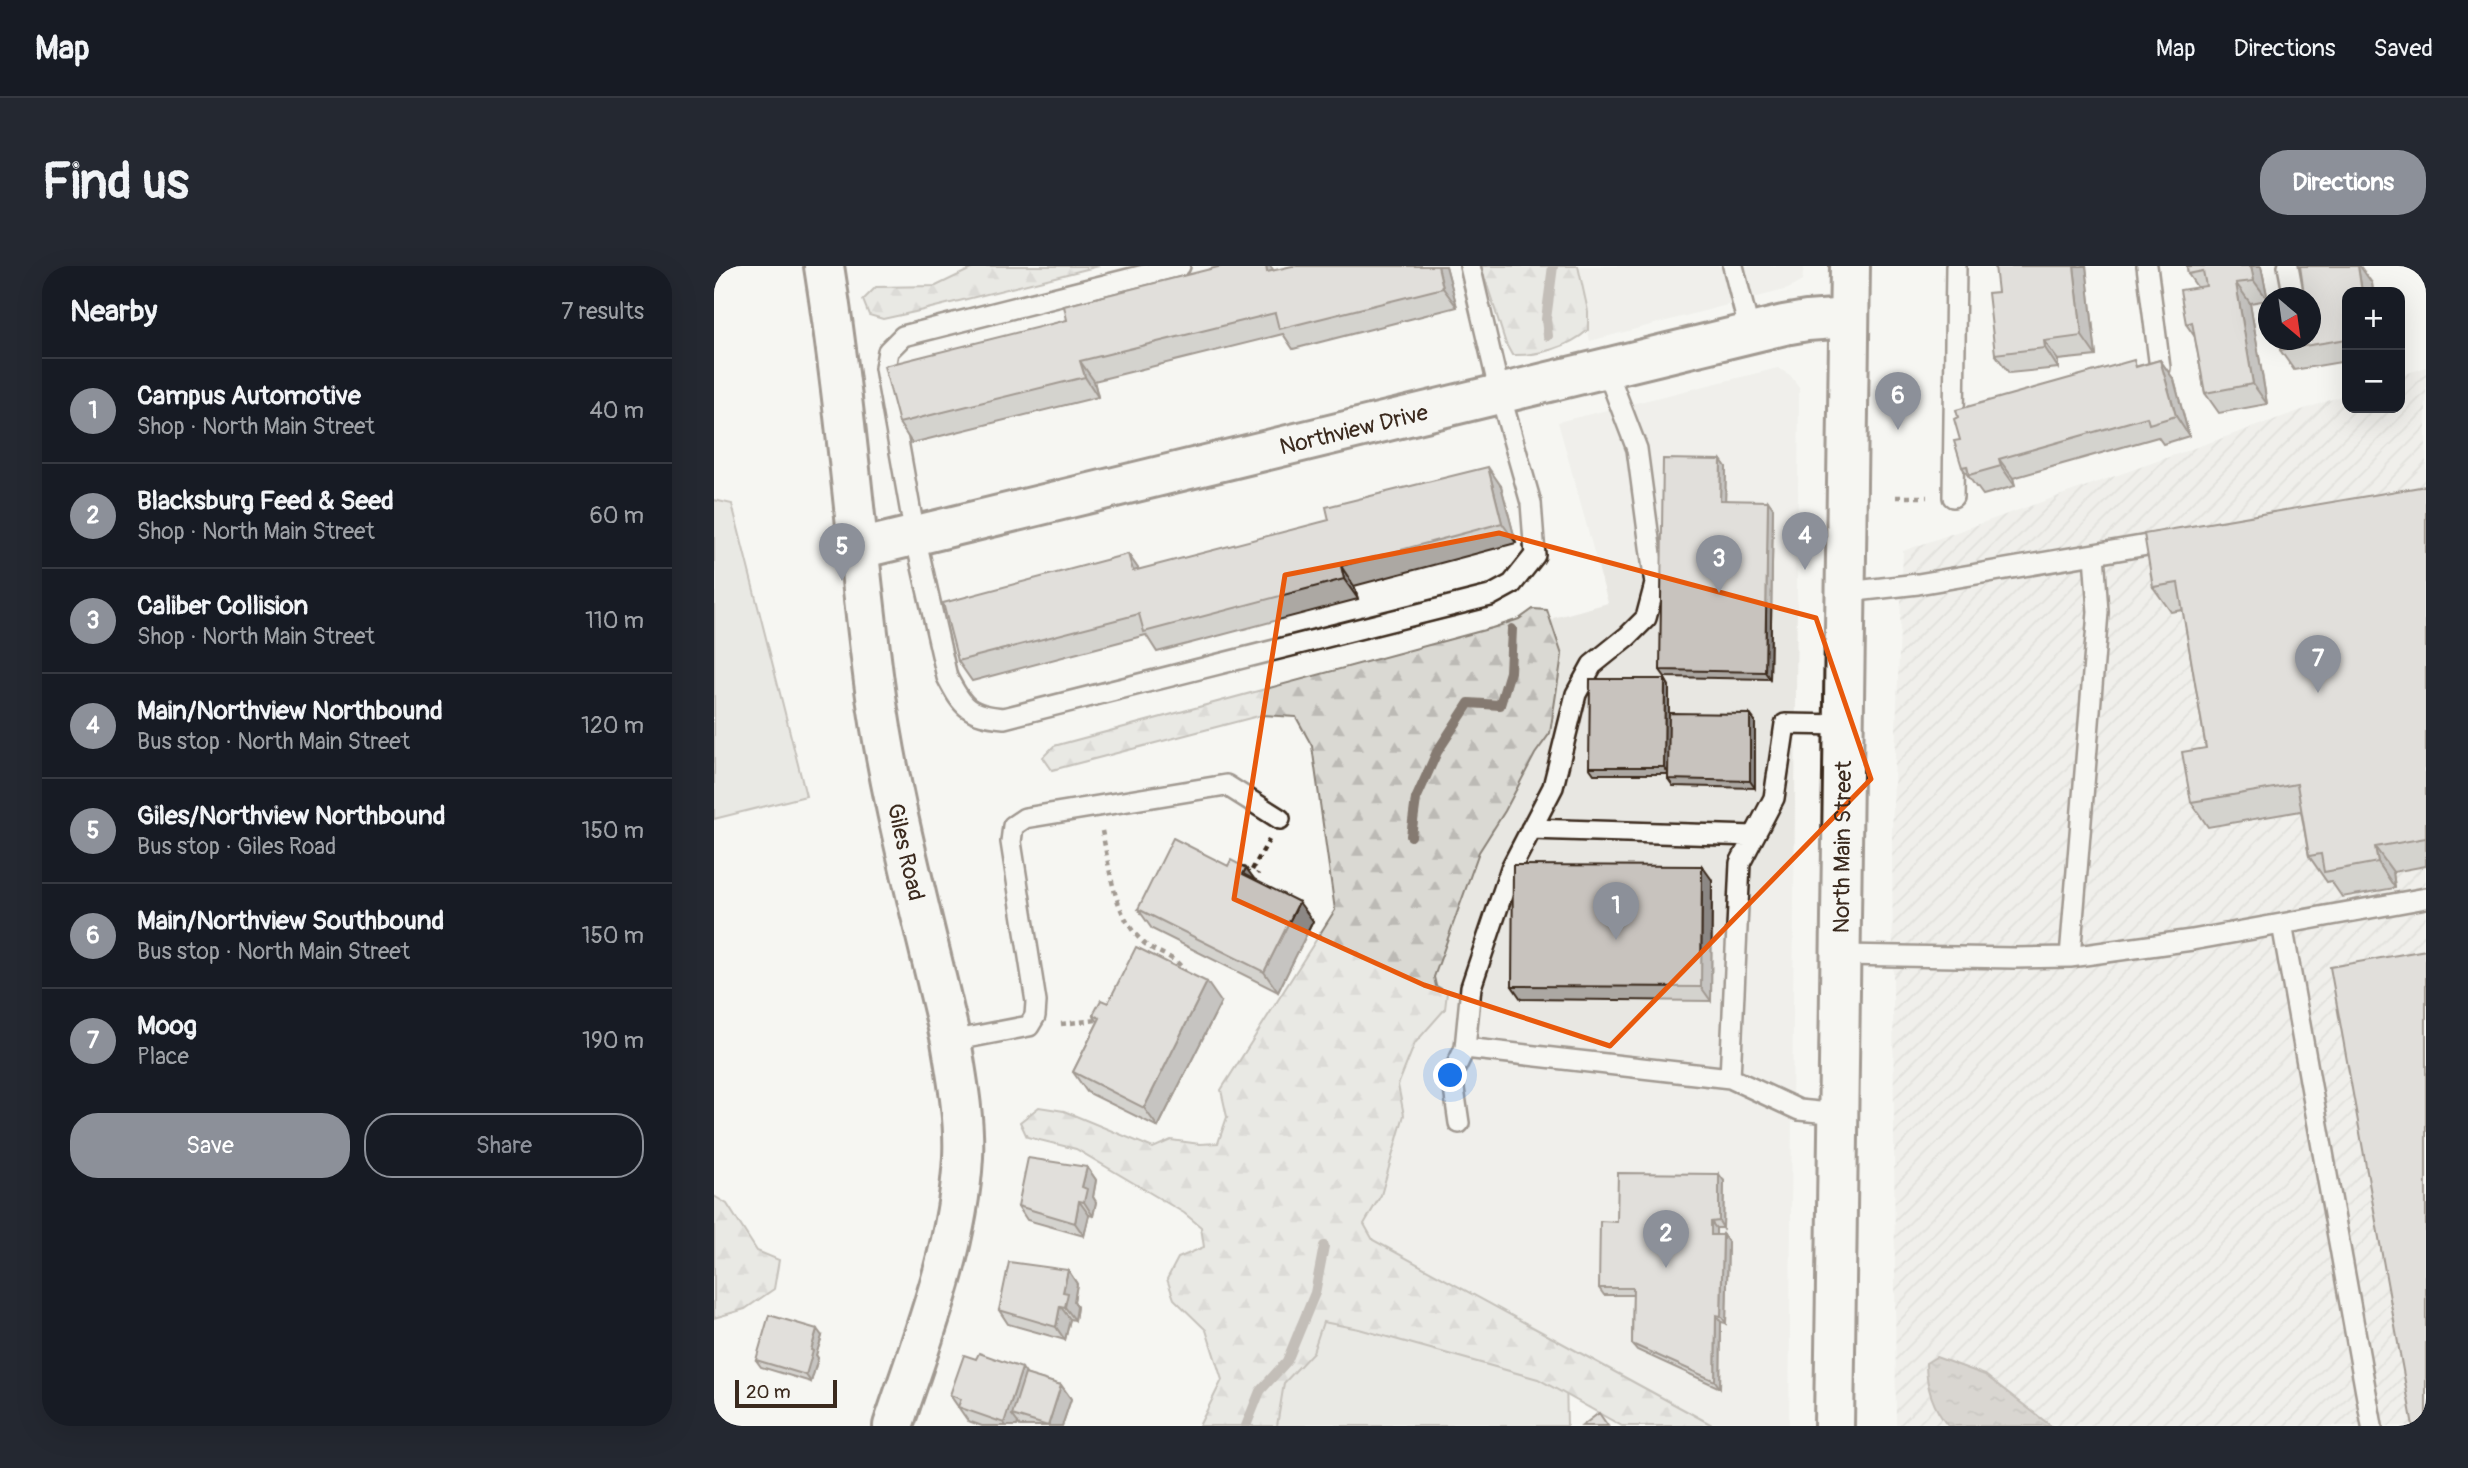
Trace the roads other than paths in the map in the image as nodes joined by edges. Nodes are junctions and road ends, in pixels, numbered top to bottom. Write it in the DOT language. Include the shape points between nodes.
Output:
graph roads {
  1 [pos="824,266"];
  2 [pos="1180,266"];
  3 [pos="1470,266"];
  4 [pos="1733,266"];
  5 [pos="1850,266"];
  6 [pos="1956,266"];
  7 [pos="2147,266"];
  8 [pos="2288,266"];
  9 [pos="2292,287"];
  10 [pos="1849,318"];
  11 [pos="1750,333"];
  12 [pos="1606,368"];
  13 [pos="2160,368"];
  14 [pos="1500,394"];
  15 [pos="1953,498"];
  16 [pos="915,536"];
  17 [pos="2183,539"];
  18 [pos="859,550"];
  19 [pos="2094,554"];
  20 [pos="1847,592"];
  21 [pos="1845,725"];
  22 [pos="1280,819"];
  23 [pos="1531,829"];
  24 [pos="1754,836"];
  25 [pos="2426,898"];
  26 [pos="2282,924"];
  27 [pos="1840,955"];
  28 [pos="2070,957"];
  29 [pos="951,1041"];
  30 [pos="1465,1048"];
  31 [pos="1730,1078"];
  32 [pos="1839,1114"];
  33 [pos="1460,1123"];
  34 [pos="893,1426"];
  35 [pos="1834,1426"];
  36 [pos="2372,1426"];
  1 -- 18 [label="street, Giles Road"];
  2 -- 16 [label="lane" via="903,336 888,351 886,368"];
  3 -- 14 [label="lane"];
  4 -- 11 [label="lane"];
  5 -- 10 [label="street, North Main Street"];
  6 -- 15 [label="lane"];
  7 -- 13 [label="lane"];
  8 -- 9 [label="lane"];
  10 -- 11 [label="street, Northview Drive"];
  10 -- 20 [label="street, North Main Street"];
  11 -- 12 [label="street, Northview Drive"];
  12 -- 14 [label="street, Northview Drive"];
  12 -- 23 [label="lane" via="1637,449 1655,584 1646,618 1592,665 1576,694 1553,787"];
  14 -- 16 [label="street, Northview Drive"];
  14 -- 16 [label="lane" via="1531,503 1535,555 1513,584 1490,596 1004,718 977,716 957,697 947,677"];
  16 -- 18 [label="street, Northview Drive"];
  17 -- 19 [label="lane"];
  18 -- 29 [label="street, Giles Road" via="874,684 890,772"];
  19 -- 20 [label="lane"];
  19 -- 28 [label="lane" via="2098,612"];
  20 -- 21 [label="street, North Main Street"];
  21 -- 24 [label="lane" via="1785,724 1774,798"];
  21 -- 27 [label="street, North Main Street"];
  22 -- 29 [label="lane" via="1227,785 1025,818 1013,826 1010,842 1035,1016 1029,1026"];
  23 -- 24 [label="lane"];
  23 -- 30 [label="lane" via="1511,868 1471,987"];
  24 -- 31 [label="lane" via="1741,863"];
  25 -- 26 [label="lane"];
  26 -- 28 [label="lane"];
  26 -- 36 [label="lane"];
  27 -- 28 [label="lane"];
  27 -- 32 [label="street, North Main Street"];
  29 -- 34 [label="street, Giles Road" via="963,1156 958,1202 936,1295"];
  30 -- 31 [label="lane"];
  30 -- 33 [label="lane" via="1451,1075"];
  31 -- 32 [label="lane" via="1799,1110"];
  32 -- 35 [label="street, North Main Street"];
}
